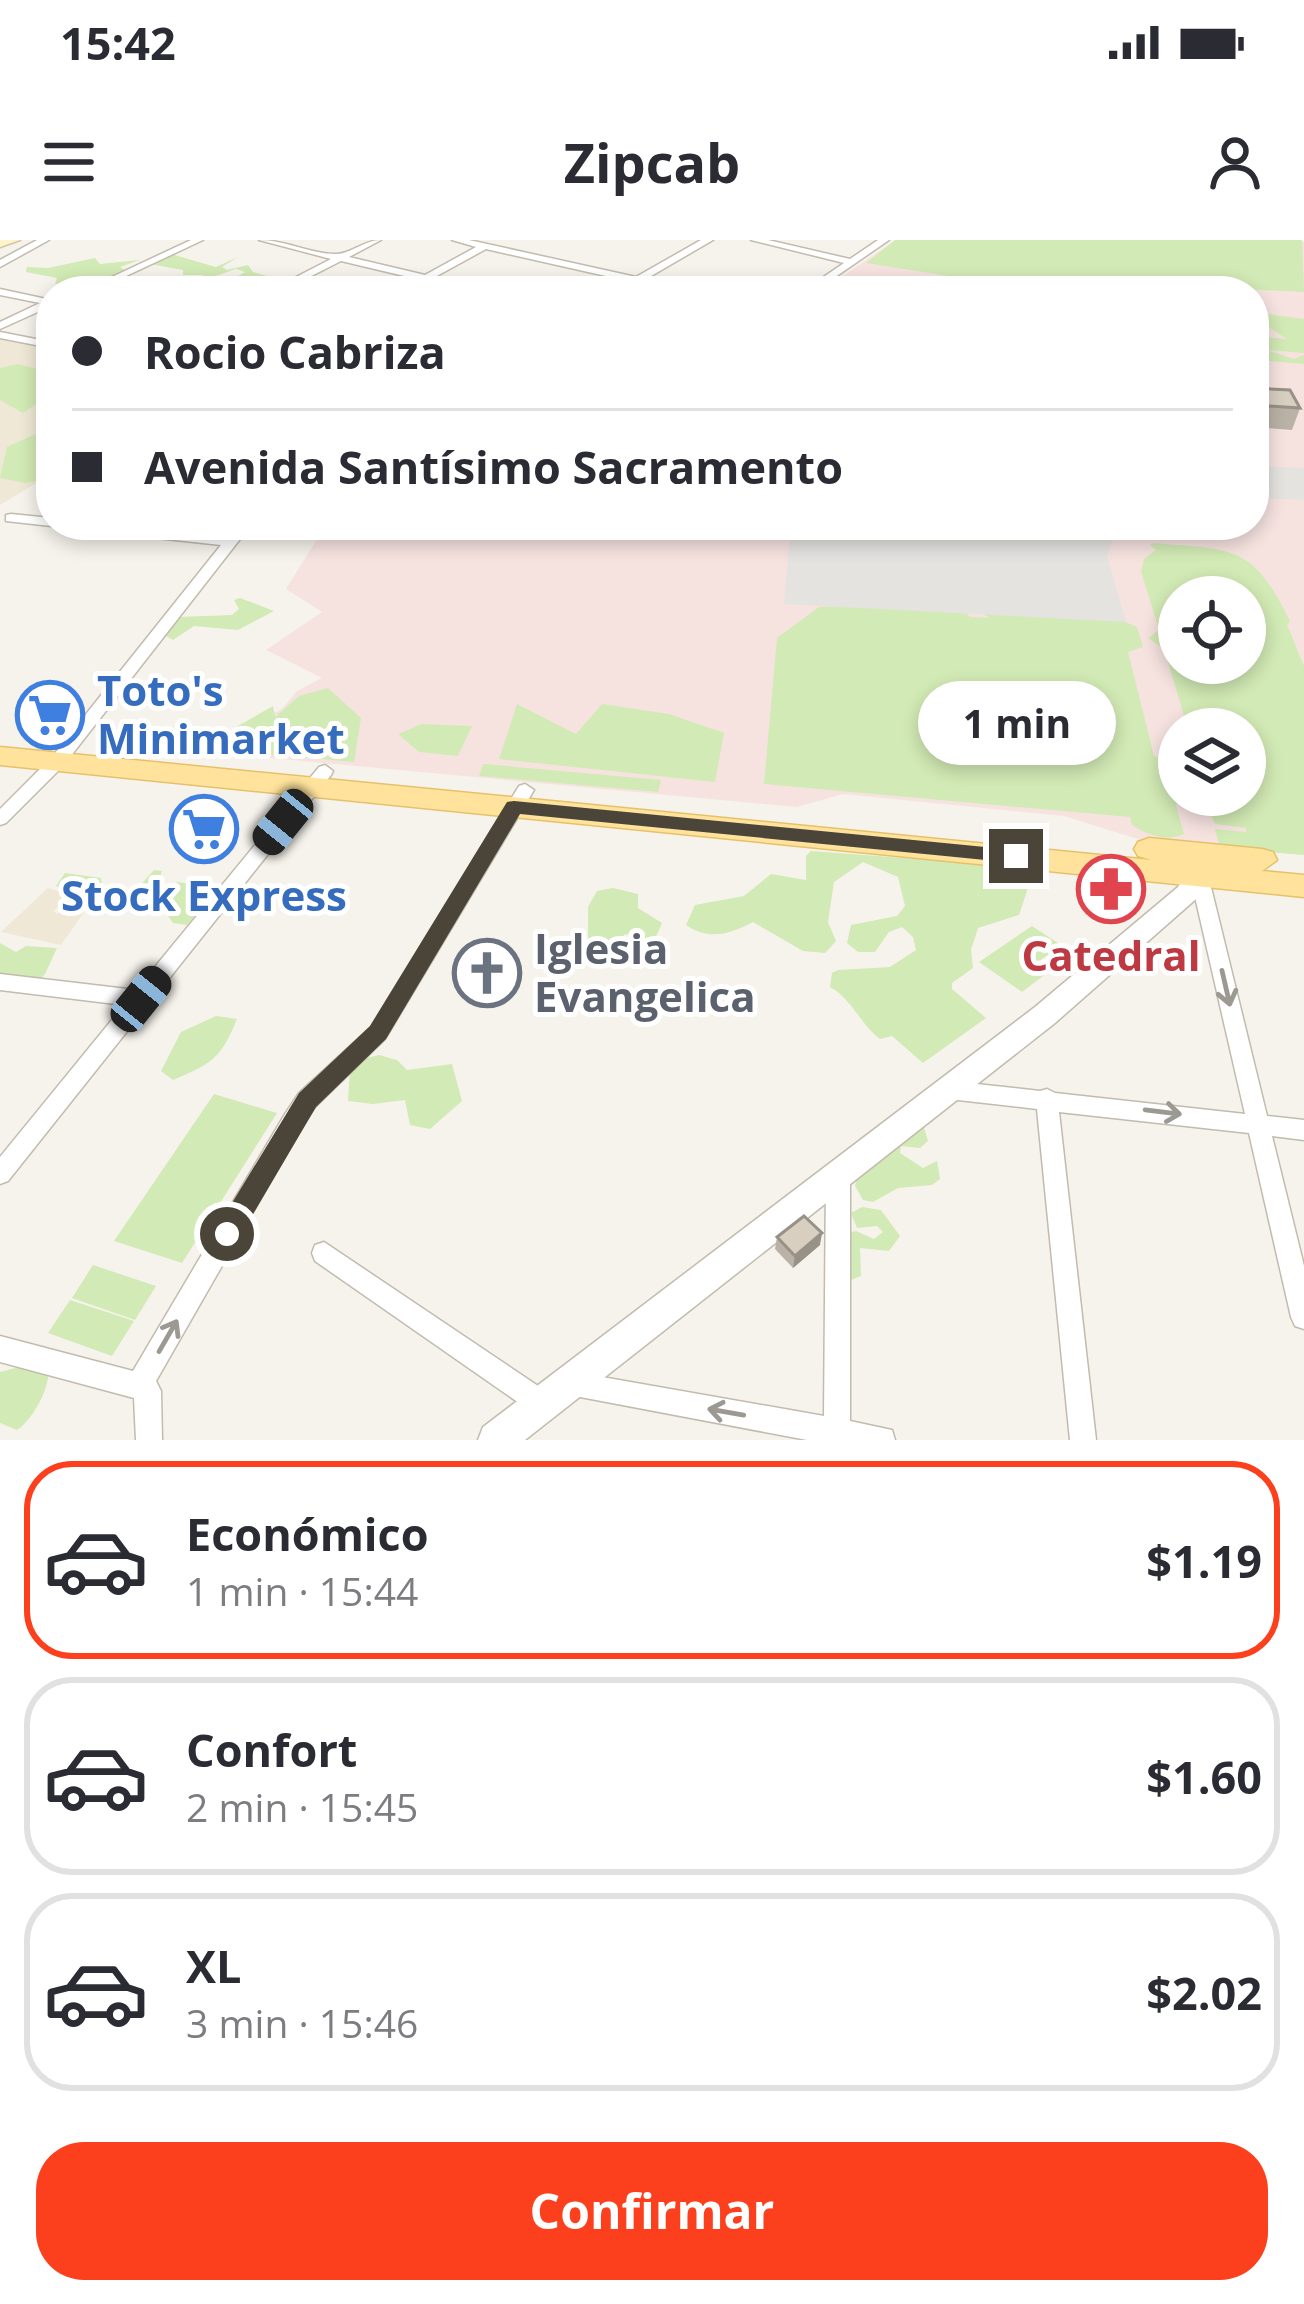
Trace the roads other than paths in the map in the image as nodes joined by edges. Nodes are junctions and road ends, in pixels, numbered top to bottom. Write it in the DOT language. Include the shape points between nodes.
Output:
graph roads {
  1 [pos="13,240"];
  2 [pos="44,240"];
  3 [pos="198,240"];
  4 [pos="264,240"];
  5 [pos="376,240"];
  6 [pos="457,240"];
  7 [pos="496,240"];
  8 [pos="684,240"];
  9 [pos="756,240"];
  10 [pos="884,240"];
  11 [pos="705,242"];
  12 [pos="0,243"];
  13 [pos="485,246"];
  14 [pos="340,259"];
  15 [pos="852,262"];
  16 [pos="0,263"];
  17 [pos="121,276"];
  18 [pos="305,276"];
  19 [pos="421,276"];
  20 [pos="428,276"];
  21 [pos="625,276"];
  22 [pos="644,276"];
  23 [pos="831,276"];
  24 [pos="0,292"];
  25 [pos="36,300"];
  26 [pos="36,309"];
  27 [pos="0,326"];
  28 [pos="0,335"];
  29 [pos="36,342"];
  30 [pos="11,518"];
  31 [pos="36,520"];
  32 [pos="212,540"];
  33 [pos="230,542"];
  34 [pos="0,740"];
  35 [pos="63,754"];
  36 [pos="0,756"];
  37 [pos="318,779"];
  38 [pos="519,798"];
  39 [pos="0,819"];
  40 [pos="1202,864"];
  41 [pos="1304,865"];
  42 [pos="1304,886"];
  43 [pos="0,982"];
  44 [pos="141,999"];
  45 [pos="949,1090"];
  46 [pos="1047,1098"];
  47 [pos="1258,1124"];
  48 [pos="1304,1130"];
  49 [pos="0,1174"];
  50 [pos="838,1178"];
  51 [pos="324,1253"];
  52 [pos="1304,1317"];
  53 [pos="0,1349"];
  54 [pos="139,1386"];
  55 [pos="554,1393"];
  56 [pos="837,1432"];
  57 [pos="149,1440"];
  58 [pos="496,1440"];
  59 [pos="882,1440"];
  60 [pos="1083,1440"];
  1 -- 12 [label="main road"];
  2 -- 16 [label="street"];
  3 -- 17 [label="street"];
  4 -- 14 [label="street"];
  5 -- 14 [label="street"];
  6 -- 13 [label="street"];
  7 -- 13 [label="street"];
  8 -- 11 [label="street"];
  9 -- 15 [label="street"];
  10 -- 15 [label="street"];
  11 -- 22 [label="street"];
  13 -- 20 [label="street"];
  13 -- 21 [label="street"];
  14 -- 18 [label="street"];
  14 -- 19 [label="street"];
  15 -- 23 [label="street"];
  24 -- 25 [label="street"];
  26 -- 27 [label="street"];
  28 -- 29 [label="street"];
  30 -- 31 [label="street"];
  32 -- 33 [label="street"];
  33 -- 35 [label="street"];
  34 -- 35 [label="main road"];
  35 -- 36 [label="main road"];
  35 -- 37 [label="main road"];
  35 -- 39 [label="street"];
  37 -- 38 [label="main road"];
  37 -- 44 [label="street"];
  38 -- 40 [label="main road"];
  54 -- 38 [label="street, one-way" via="293,1121 378,1033"];
  40 -- 41 [label="main road"];
  40 -- 42 [label="main road"];
  40 -- 45 [label="street" via="1187,893"];
  40 -- 47 [label="street, one-way"];
  43 -- 44 [label="street"];
  44 -- 49 [label="street"];
  45 -- 46 [label="street"];
  45 -- 50 [label="street"];
  46 -- 47 [label="street, one-way"];
  46 -- 60 [label="street"];
  47 -- 48 [label="street"];
  47 -- 52 [label="street"];
  50 -- 55 [label="street"];
  50 -- 56 [label="street"];
  51 -- 55 [label="street"];
  53 -- 54 [label="street"];
  54 -- 57 [label="street" via="148,1391"];
  56 -- 55 [label="street, one-way"];
  55 -- 58 [label="street"];
  56 -- 59 [label="street"];
}
